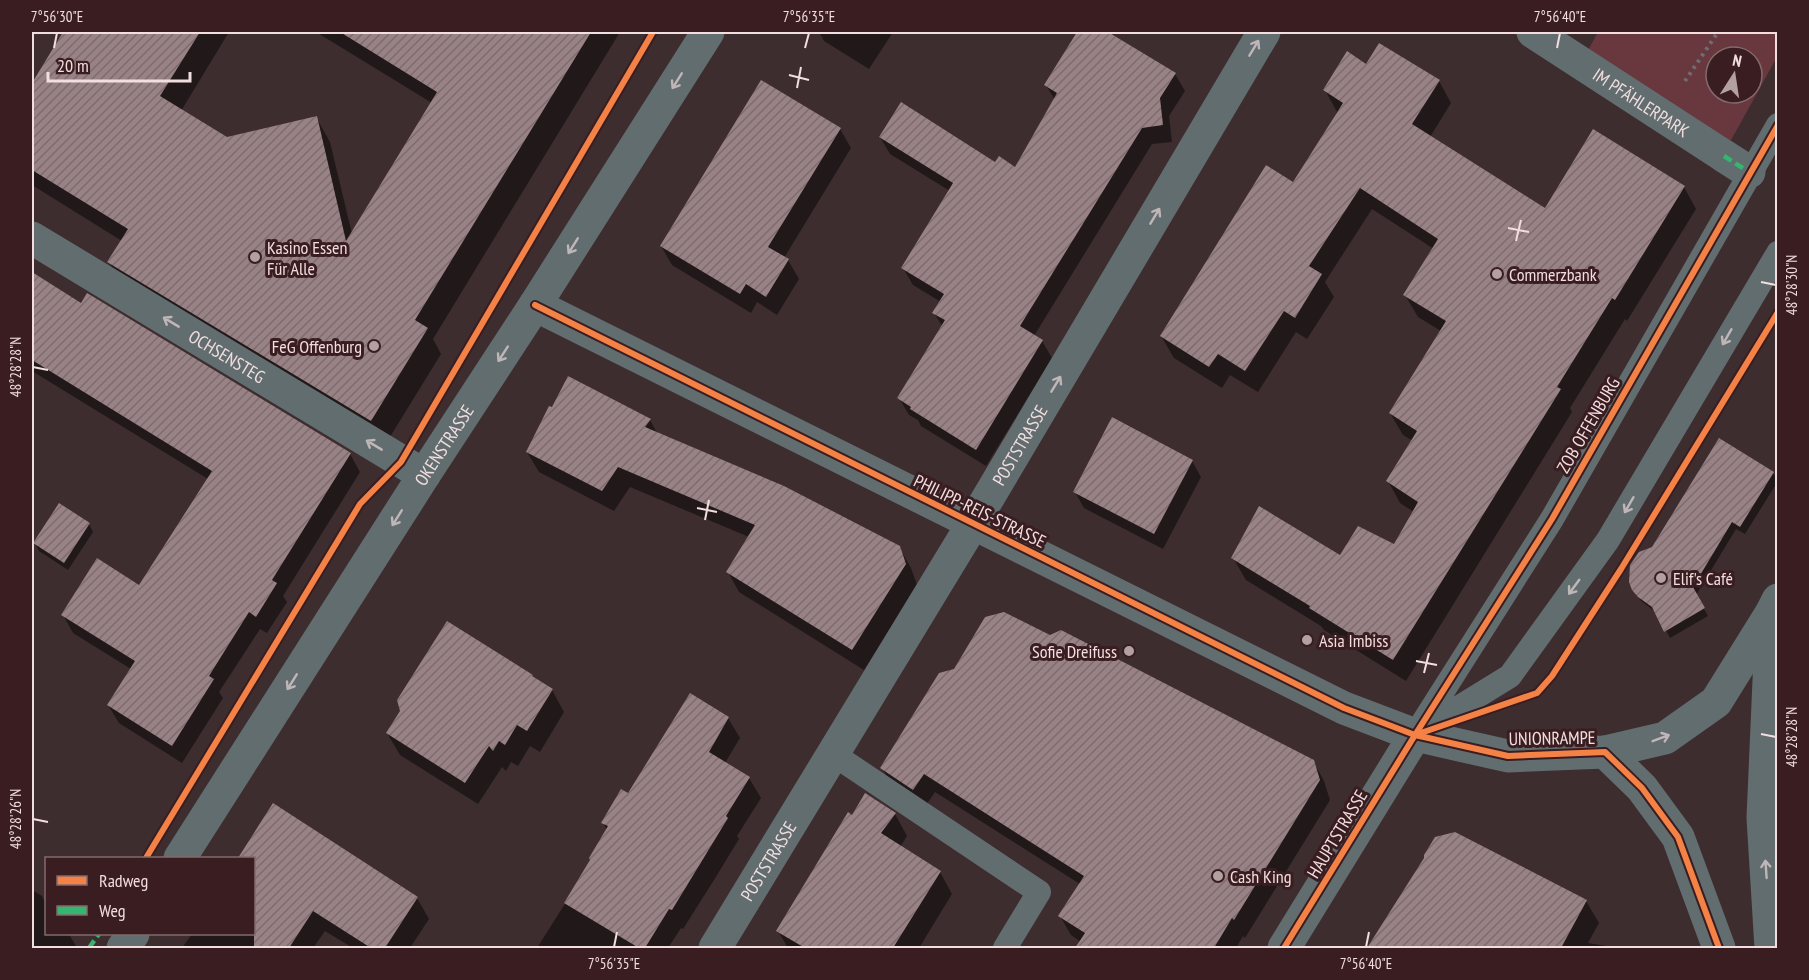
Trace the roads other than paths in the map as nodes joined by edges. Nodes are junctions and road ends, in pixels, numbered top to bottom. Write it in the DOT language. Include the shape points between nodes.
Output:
graph roads {
  1 [pos="708,32"];
  2 [pos="1264,32"];
  3 [pos="1533,32"];
  4 [pos="1778,125"];
  5 [pos="1737,164"];
  6 [pos="32,238"];
  7 [pos="1778,253"];
  8 [pos="536,306"];
  9 [pos="424,476"];
  10 [pos="972,525"];
  11 [pos="1775,606"];
  12 [pos="1415,735"];
  13 [pos="1605,752"];
  14 [pos="833,754"];
  15 [pos="181,857"];
  16 [pos="132,935"];
  17 [pos="123,948"];
  18 [pos="715,948"];
  19 [pos="1005,948"];
  20 [pos="1284,948"];
  21 [pos="1719,948"];
  22 [pos="1771,948"];
  1 -- 8 [label="street, OKENSTRASSE, one-way"];
  10 -- 2 [label="street, POSTSTRASSE, one-way"];
  3 -- 5 [label="street, IM PFÄHLERPARK"];
  4 -- 5 [label="lane, ZOB OFFENBURG"];
  5 -- 12 [label="lane, ZOB OFFENBURG" via="1552,519"];
  9 -- 6 [label="street, OCHSENSTEG, one-way"];
  7 -- 12 [label="lane, one-way" via="1608,540 1510,676"];
  8 -- 9 [label="street, OKENSTRASSE, one-way"];
  8 -- 10 [label="street, PHILIPP-REIS-STRASSE"];
  9 -- 15 [label="street, OKENSTRASSE, one-way"];
  10 -- 12 [label="street, PHILIPP-REIS-STRASSE" via="1344,708"];
  10 -- 14 [label="street, POSTSTRASSE"];
  13 -- 11 [label="street, one-way" via="1665,738 1716,702"];
  22 -- 11 [label="street, one-way" via="1763,818"];
  12 -- 13 [label="street, UNIONRAMPE" via="1508,756"];
  12 -- 20 [label="street, HAUPTSTRASSE"];
  13 -- 21 [label="street, UNIONRAMPE" via="1642,788 1678,837"];
  14 -- 18 [label="street, POSTSTRASSE"];
  14 -- 19 [label="lane" via="1039,892"];
  16 -- 17 [label="street"];
}
